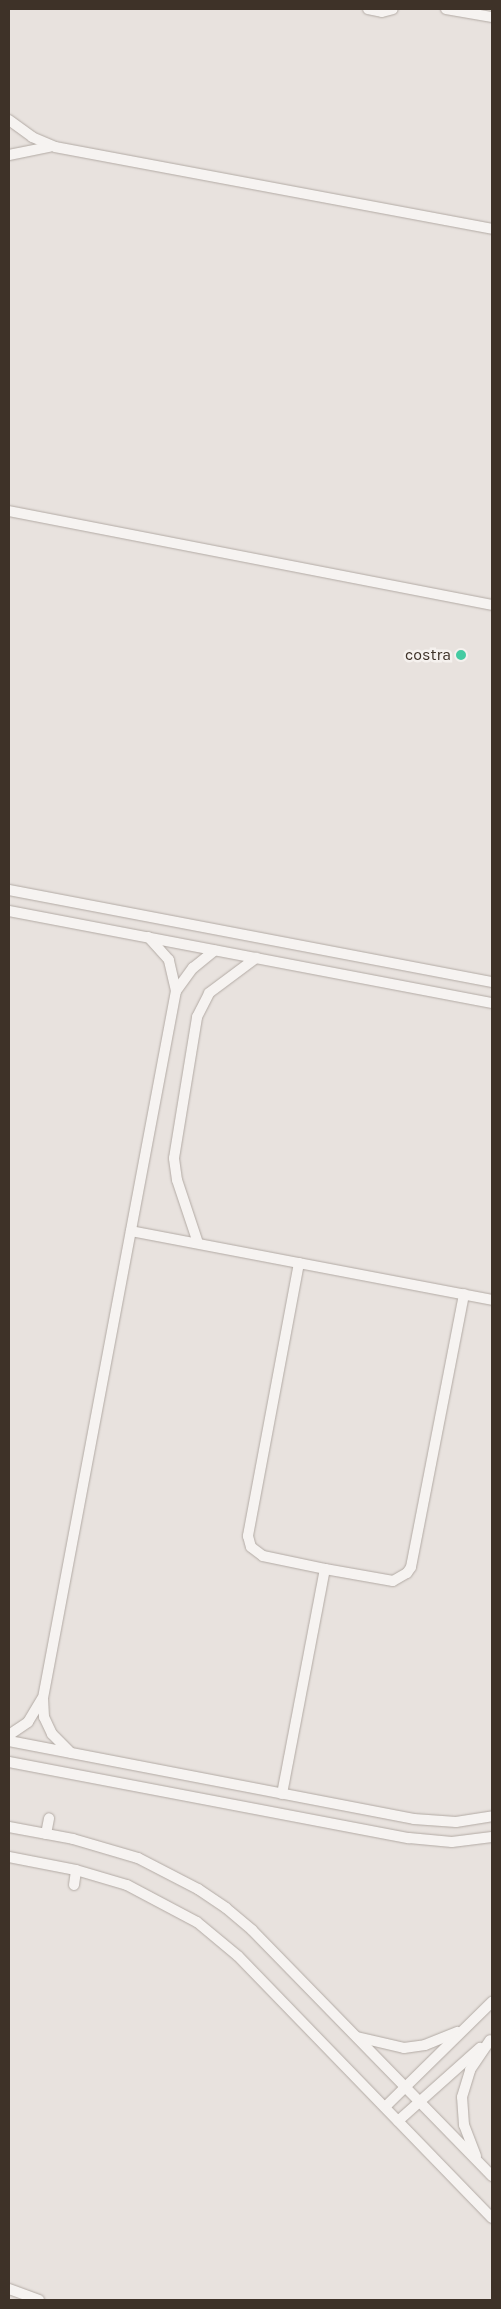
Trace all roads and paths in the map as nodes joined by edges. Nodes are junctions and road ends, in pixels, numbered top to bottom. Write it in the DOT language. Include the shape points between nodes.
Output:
graph roads {
  1 [pos="368,9"];
  2 [pos="393,9"];
  3 [pos="446,9"];
  4 [pos="492,17"];
  5 [pos="9,120"];
  6 [pos="55,147"];
  7 [pos="9,155"];
  8 [pos="492,229"];
  9 [pos="9,510"];
  10 [pos="492,605"];
  11 [pos="9,890"];
  12 [pos="9,911"];
  13 [pos="148,936"];
  14 [pos="215,950"];
  15 [pos="256,958"];
  16 [pos="492,982"];
  17 [pos="176,990"];
  18 [pos="492,1003"];
  19 [pos="131,1231"];
  20 [pos="198,1244"];
  21 [pos="299,1263"];
  22 [pos="464,1294"];
  23 [pos="492,1300"];
  24 [pos="324,1569"];
  25 [pos="43,1698"];
  26 [pos="9,1735"];
  27 [pos="9,1741"];
  28 [pos="71,1753"];
  29 [pos="9,1762"];
  30 [pos="282,1794"];
  31 [pos="492,1816"];
  32 [pos="49,1818"];
  33 [pos="9,1827"];
  34 [pos="46,1834"];
  35 [pos="492,1837"];
  36 [pos="9,1857"];
  37 [pos="76,1870"];
  38 [pos="74,1885"];
  39 [pos="492,2002"];
  40 [pos="464,2030"];
  41 [pos="356,2037"];
  42 [pos="491,2038"];
  43 [pos="406,2087"];
  44 [pos="420,2102"];
  45 [pos="385,2107"];
  46 [pos="398,2121"];
  47 [pos="478,2162"];
  48 [pos="492,2176"];
  49 [pos="492,2218"];
  50 [pos="9,2289"];
  51 [pos="39,2300"];
  1 -- 2 [label="street" via="382,12"];
  3 -- 4 [label="street"];
  5 -- 6 [label="street" via="32,137"];
  6 -- 7 [label="street"];
  6 -- 8 [label="street"];
  9 -- 10 [label="street"];
  11 -- 16 [label="street"];
  12 -- 13 [label="street"];
  13 -- 14 [label="street"];
  13 -- 17 [label="street" via="169,960"];
  14 -- 15 [label="street"];
  14 -- 17 [label="street" via="193,968"];
  15 -- 18 [label="street"];
  15 -- 20 [label="street" via="209,993 198,1017 174,1158 178,1186"];
  17 -- 19 [label="street"];
  19 -- 20 [label="street"];
  19 -- 25 [label="street"];
  20 -- 21 [label="street"];
  21 -- 22 [label="street"];
  21 -- 24 [label="street" via="248,1536 251,1547 263,1556"];
  22 -- 23 [label="street"];
  22 -- 24 [label="street" via="411,1567 407,1573 393,1580"];
  24 -- 30 [label="street"];
  25 -- 26 [label="street" via="28,1722"];
  25 -- 28 [label="street" via="47,1725 57,1741"];
  27 -- 28 [label="street"];
  28 -- 30 [label="street"];
  29 -- 35 [label="street" via="409,1838 452,1842"];
  30 -- 31 [label="street" via="435,1821"];
  32 -- 34 [label="street"];
  33 -- 34 [label="street"];
  34 -- 41 [label="street" via="106,1847 138,1858 198,1888 252,1930"];
  36 -- 37 [label="street"];
  37 -- 38 [label="street"];
  37 -- 45 [label="street" via="152,1896 218,1938"];
  39 -- 40 [label="street"];
  40 -- 41 [label="street" via="415,2048 393,2047"];
  40 -- 43 [label="street"];
  41 -- 43 [label="street"];
  42 -- 44 [label="street"];
  42 -- 47 [label="street" via="470,2070 462,2097 464,2125"];
  43 -- 44 [label="street"];
  43 -- 45 [label="street"];
  44 -- 46 [label="street"];
  44 -- 47 [label="street"];
  45 -- 46 [label="street"];
  46 -- 49 [label="street"];
  47 -- 48 [label="street"];
  50 -- 51 [label="street"];
}
